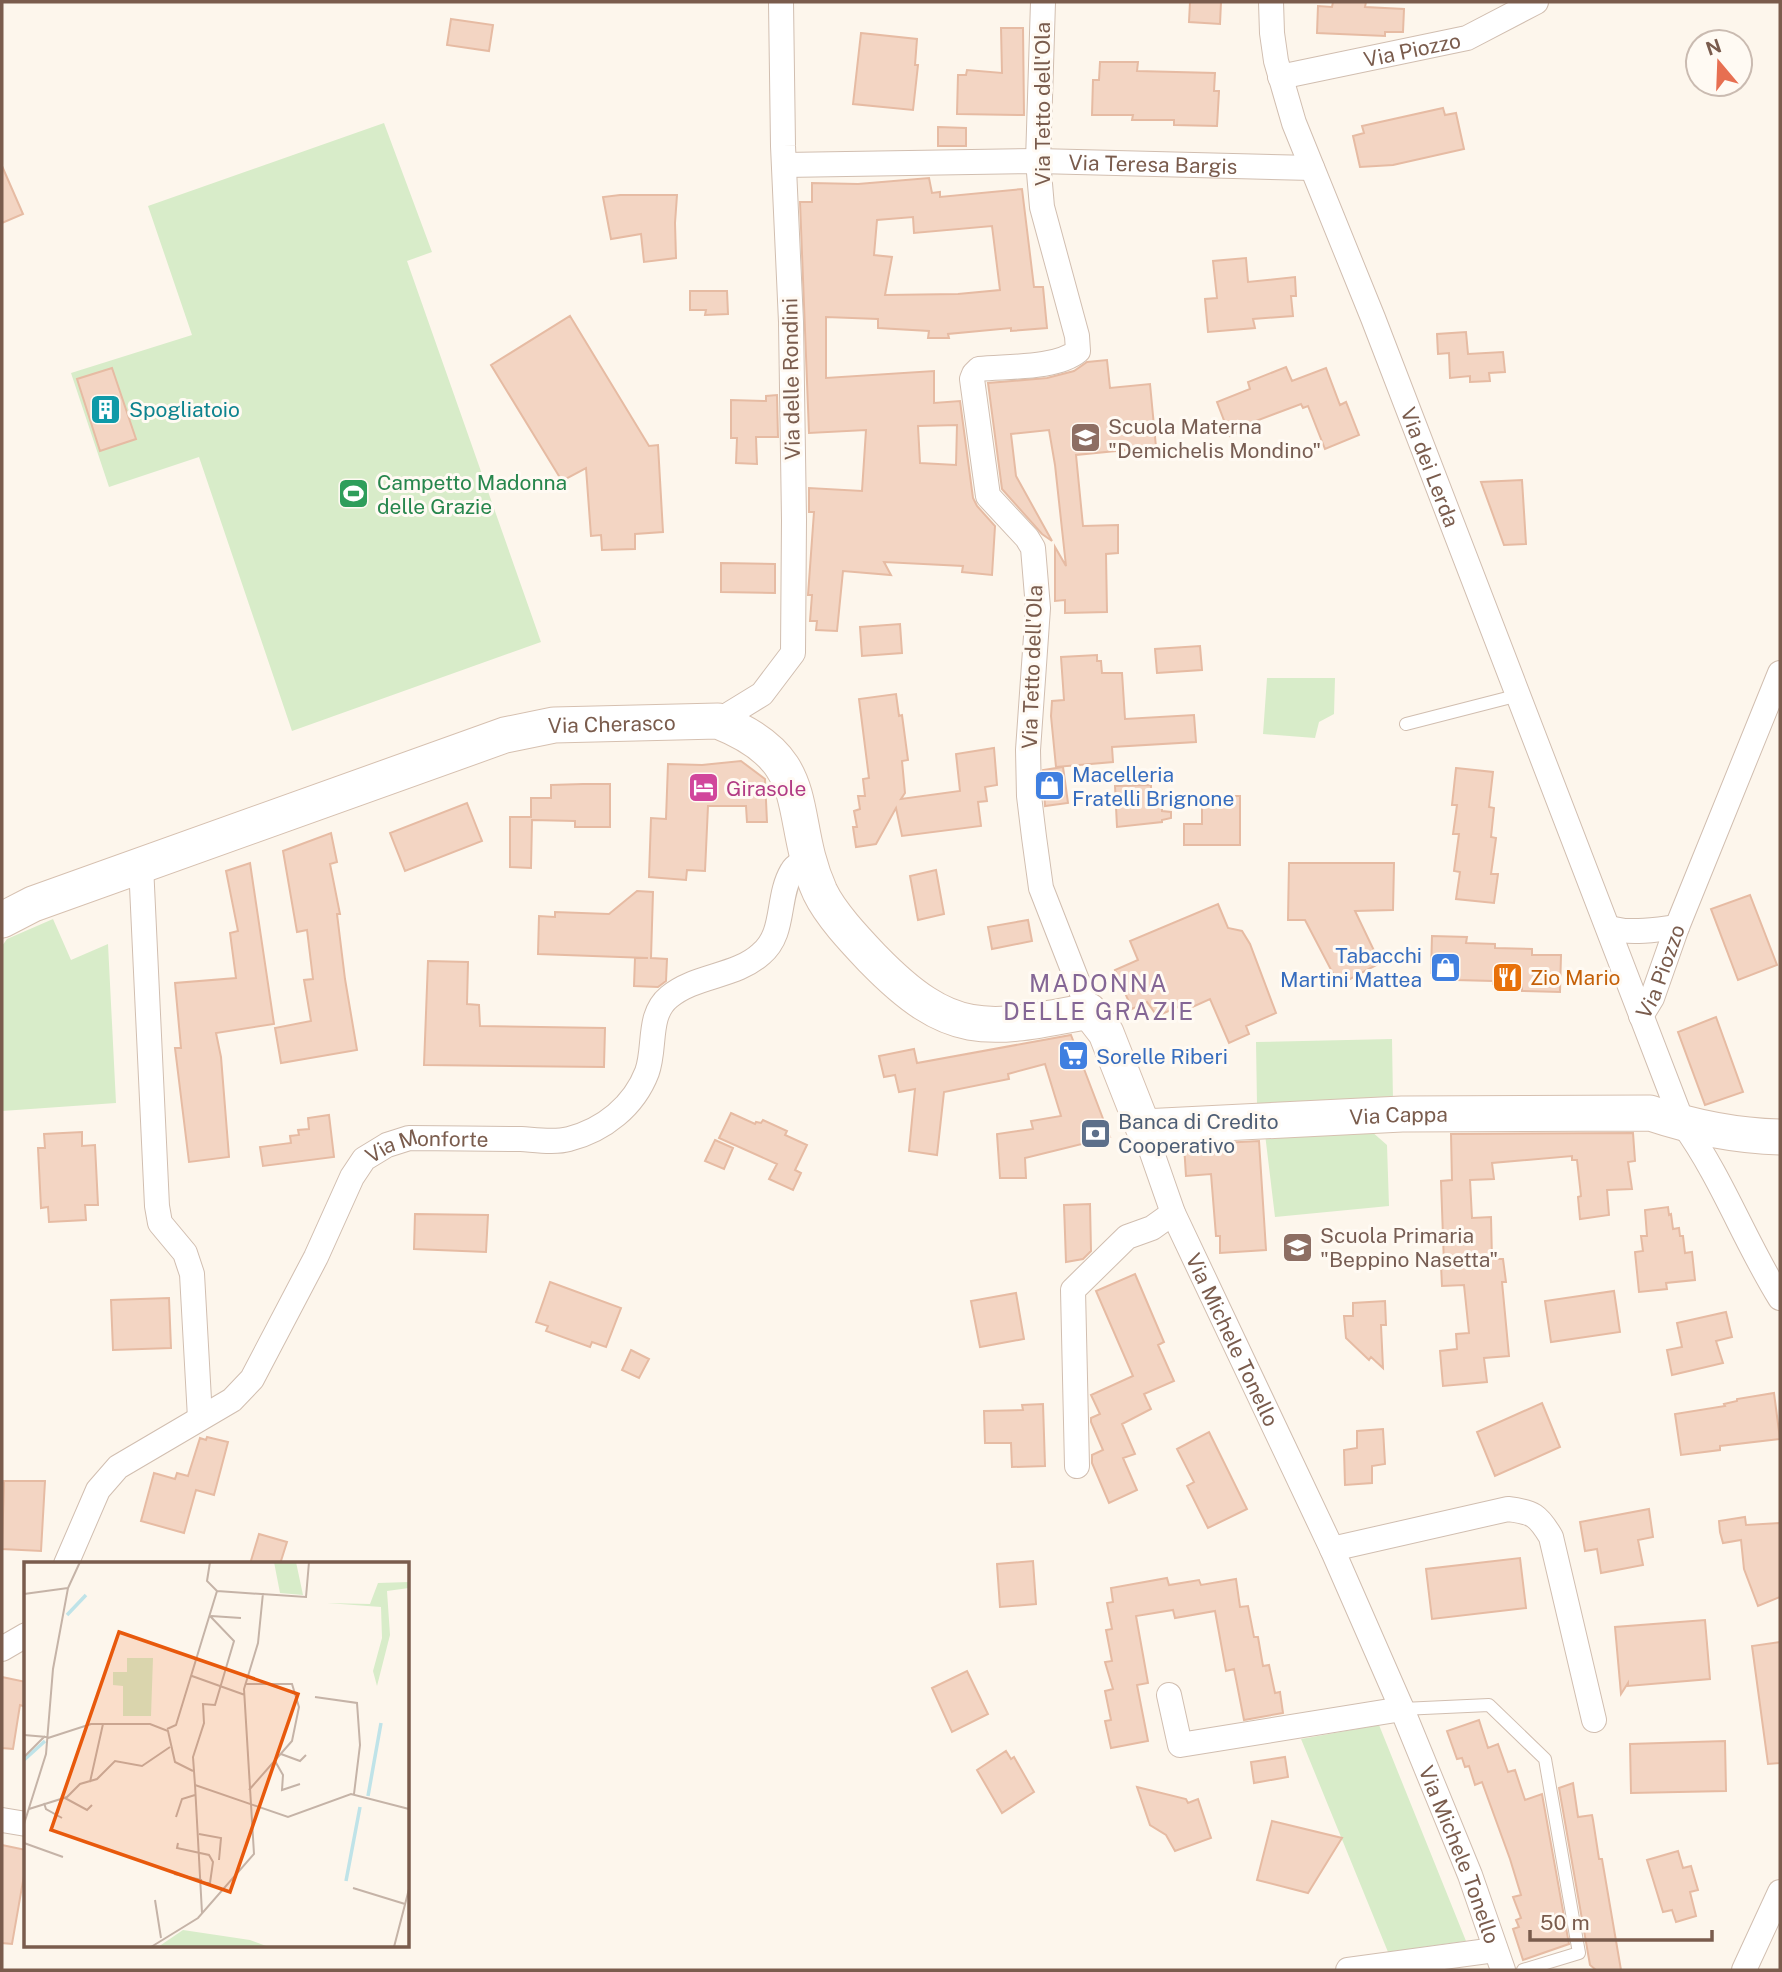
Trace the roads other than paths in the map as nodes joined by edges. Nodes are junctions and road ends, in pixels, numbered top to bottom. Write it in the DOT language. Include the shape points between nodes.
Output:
graph roads {
  1 [pos="781,2"];
  2 [pos="1043,2"];
  3 [pos="1271,2"];
  4 [pos="1536,2"];
  5 [pos="1280,77"];
  6 [pos="1038,162"];
  7 [pos="784,165"];
  8 [pos="1312,168"];
  9 [pos="1780,673"];
  10 [pos="1519,695"];
  11 [pos="718,721"];
  12 [pos="1406,724"];
  13 [pos="808,858"];
  14 [pos="141,865"];
  15 [pos="2,920"];
  16 [pos="1677,927"];
  17 [pos="1609,928"];
  18 [pos="1089,1011"];
  19 [pos="1641,1016"];
  20 [pos="1683,1124"];
  21 [pos="1143,1127"];
  22 [pos="1780,1137"];
  23 [pos="1173,1213"];
  24 [pos="1780,1298"];
  25 [pos="200,1418"];
  26 [pos="1077,1466"];
  27 [pos="1332,1549"];
  28 [pos="67,1562"];
  29 [pos="1169,1695"];
  30 [pos="1402,1709"];
  31 [pos="1594,1720"];
  32 [pos="2,1820"];
  33 [pos="24,1824"];
  34 [pos="1780,1892"];
  35 [pos="1499,1960"];
  36 [pos="1348,1970"];
  37 [pos="1523,1970"];
  38 [pos="1744,1970"];
  1 -- 7 [label="street, Via delle Rondini"];
  2 -- 6 [label="street, Via Tetto dell'Ola"];
  3 -- 5 [label="street, Via dei Lerda"];
  4 -- 5 [label="street, Via Piozzo" via="1467,38"];
  5 -- 8 [label="street, Via dei Lerda"];
  6 -- 7 [label="street, Via Teresa Bargis"];
  6 -- 8 [label="street, Via Teresa Bargis"];
  6 -- 18 [label="street, Via Tetto dell'Ola" via="1042,208 1078,351 1055,362 979,369 972,379 988,496 1033,548 1038,608 1028,750 1031,810 1041,888"];
  7 -- 11 [label="street, Via delle Rondini" via="791,322 793,653 762,694"];
  8 -- 10 [label="street, Via dei Lerda"];
  9 -- 16 [label="street, Via Piozzo"];
  10 -- 12 [label="lane"];
  10 -- 17 [label="street, Via dei Lerda"];
  11 -- 13 [label="street, Via Cherasco" via="742,730 783,766 796,794"];
  11 -- 14 [label="street, Via Cherasco" via="554,725 505,735"];
  13 -- 18 [label="street, Via Cherasco" via="821,895 855,940 927,1006 956,1020 987,1025 1028,1023"];
  13 -- 25 [label="street, Via Monforte" via="792,869 778,932 762,954 670,996 659,1008 647,1072 633,1098 613,1118 566,1140 409,1138 364,1159 252,1379 232,1400"];
  14 -- 15 [label="street, Via Cherasco"];
  14 -- 25 [label="street" via="157,1206 160,1223 185,1253 192,1274"];
  16 -- 17 [label="street" via="1642,932"];
  16 -- 19 [label="street, Via Piozzo"];
  17 -- 19 [label="street, Via dei Lerda"];
  18 -- 21 [label="street" via="1106,1033"];
  19 -- 20 [label="street, Via Piozzo"];
  20 -- 21 [label="street, Via Cappa" via="1650,1113 1402,1114"];
  20 -- 22 [label="street, Via Cappa"];
  20 -- 24 [label="street, Via Piozzo"];
  21 -- 23 [label="street, Via Michele Tonello"];
  23 -- 26 [label="street" via="1152,1228 1127,1237 1073,1290"];
  23 -- 27 [label="street, Via Michele Tonello"];
  25 -- 28 [label="street, Via Monforte" via="118,1467 98,1490"];
  27 -- 30 [label="street, Via Michele Tonello"];
  27 -- 31 [label="street" via="1508,1509 1528,1511 1541,1520 1551,1538"];
  29 -- 30 [label="street" via="1180,1745"];
  30 -- 35 [label="street, Via Michele Tonello" via="1470,1875"];
  30 -- 37 [label="lane" via="1489,1705 1545,1759 1578,1952"];
  32 -- 33 [label="street"];
  34 -- 38 [label="street"];
  35 -- 36 [label="street"];
}
